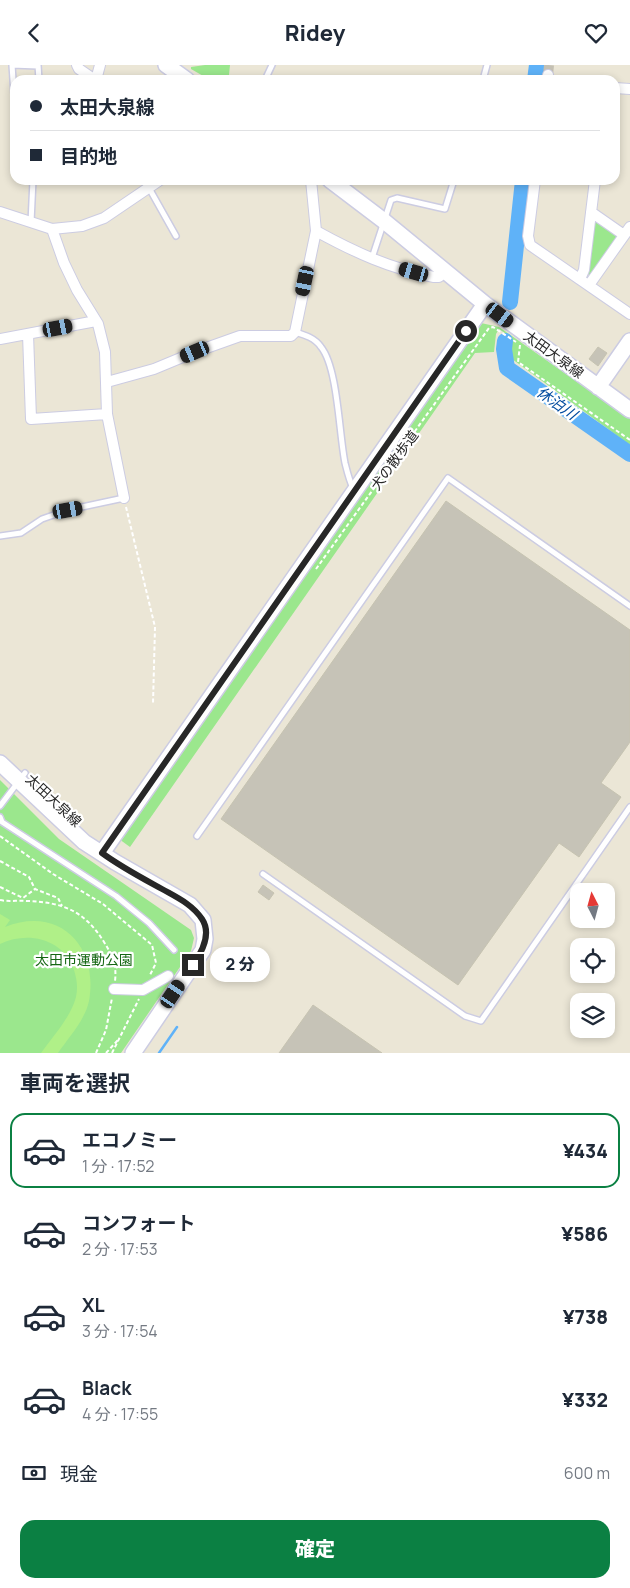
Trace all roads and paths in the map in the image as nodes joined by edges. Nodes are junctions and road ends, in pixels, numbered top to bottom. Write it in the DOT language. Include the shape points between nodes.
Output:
graph roads {
  1 [pos="76,65"];
  2 [pos="166,65"];
  3 [pos="38,66"];
  4 [pos="13,75"];
  5 [pos="88,75"];
  6 [pos="181,75"];
  7 [pos="33,185"];
  8 [pos="153,185"];
  9 [pos="311,185"];
  10 [pos="337,185"];
  11 [pos="453,185"];
  12 [pos="534,185"];
  13 [pos="595,185"];
  14 [pos="149,188"];
  15 [pos="0,212"];
  16 [pos="592,212"];
  17 [pos="384,221"];
  18 [pos="31,222"];
  19 [pos="52,229"];
  20 [pos="316,231"];
  21 [pos="627,231"];
  22 [pos="176,236"];
  23 [pos="372,259"];
  24 [pos="445,271"];
  25 [pos="584,282"];
  26 [pos="485,304"];
  27 [pos="630,314"];
  28 [pos="96,321"];
  29 [pos="295,332"];
  30 [pos="28,334"];
  31 [pos="0,339"];
  32 [pos="630,341"];
  33 [pos="107,382"];
  34 [pos="598,387"];
  35 [pos="630,410"];
  36 [pos="107,414"];
  37 [pos="630,439"];
  38 [pos="355,491"];
  39 [pos="124,497"];
  40 [pos="0,536"];
  41 [pos="316,569"];
  42 [pos="630,606"];
  43 [pos="152,704"];
  44 [pos="0,750"];
  45 [pos="0,763"];
  46 [pos="22,777"];
  47 [pos="0,806"];
  48 [pos="630,807"];
  49 [pos="0,817"];
  50 [pos="0,836"];
  51 [pos="197,837"];
  52 [pos="102,853"];
  53 [pos="0,861"];
  54 [pos="263,874"];
  55 [pos="0,887"];
  56 [pos="36,889"];
  57 [pos="0,900"];
  58 [pos="62,906"];
  59 [pos="174,950"];
  60 [pos="168,976"];
  61 [pos="114,989"];
  62 [pos="143,990"];
  63 [pos="121,1037"];
  64 [pos="96,1053"];
  65 [pos="106,1053"];
  66 [pos="112,1053"];
  67 [pos="133,1053"];
  1 -- 5 [label="street"];
  2 -- 6 [label="main road"];
  3 -- 4 [label="lane" via="12,65"];
  7 -- 18 [label="lane"];
  8 -- 14 [label="street"];
  9 -- 20 [label="street"];
  10 -- 17 [label="main road, 太田大泉線"];
  11 -- 17 [label="lane" via="446,209 394,198"];
  12 -- 25 [label="street" via="530,245"];
  13 -- 16 [label="street"];
  14 -- 19 [label="street" via="104,218 82,226"];
  14 -- 22 [label="lane"];
  15 -- 18 [label="street"];
  16 -- 21 [label="street"];
  16 -- 25 [label="street"];
  17 -- 23 [label="lane"];
  17 -- 24 [label="main road, 太田大泉線"];
  18 -- 19 [label="street"];
  19 -- 28 [label="street" via="77,290"];
  20 -- 23 [label="street"];
  20 -- 29 [label="street"];
  21 -- 25 [label="street"];
  23 -- 24 [label="street" via="434,277"];
  24 -- 26 [label="main road, 太田大泉線"];
  25 -- 27 [label="street"];
  26 -- 34 [label="main road, 太田大泉線"];
  26 -- 38 [label="main road"];
  28 -- 30 [label="street"];
  28 -- 33 [label="street" via="105,352"];
  29 -- 33 [label="street" via="291,336 240,336 154,369"];
  29 -- 38 [label="lane" via="315,340 327,359 348,477"];
  30 -- 31 [label="street"];
  30 -- 36 [label="street" via="31,419"];
  32 -- 34 [label="main road"];
  33 -- 36 [label="street"];
  34 -- 35 [label="main road, 太田大泉線"];
  36 -- 39 [label="street"];
  37 -- 41 [label="path, 犬の散歩道" via="518,362 520,345 493,327 489,328"];
  38 -- 52 [label="main road"];
  39 -- 40 [label="lane" via="68,510 42,519 21,533"];
  39 -- 43 [label="path" via="155,627"];
  42 -- 51 [label="lane" via="448,478"];
  44 -- 46 [label="main road, 太田大泉線"];
  45 -- 46 [label="main road, 太田大泉線"];
  46 -- 47 [label="lane"];
  46 -- 52 [label="main road, 太田大泉線" via="84,842"];
  48 -- 54 [label="lane" via="481,1021 465,1016"];
  49 -- 59 [label="lane" via="2,822 116,896 149,923"];
  50 -- 62 [label="path" via="53,874 103,904 152,945 156,963"];
  52 -- 67 [label="main road, 太田大泉線" via="190,905 203,920 205,929 203,950"];
  53 -- 56 [label="path" via="28,877"];
  55 -- 56 [label="path" via="23,898"];
  56 -- 58 [label="path" via="58,897"];
  57 -- 58 [label="path"];
  58 -- 61 [label="path" via="84,916 96,929 116,969"];
  60 -- 62 [label="street"];
  61 -- 62 [label="street"];
  61 -- 64 [label="path" via="106,1030"];
  62 -- 63 [label="path"];
  63 -- 65 [label="path"];
  63 -- 66 [label="path"];
}
